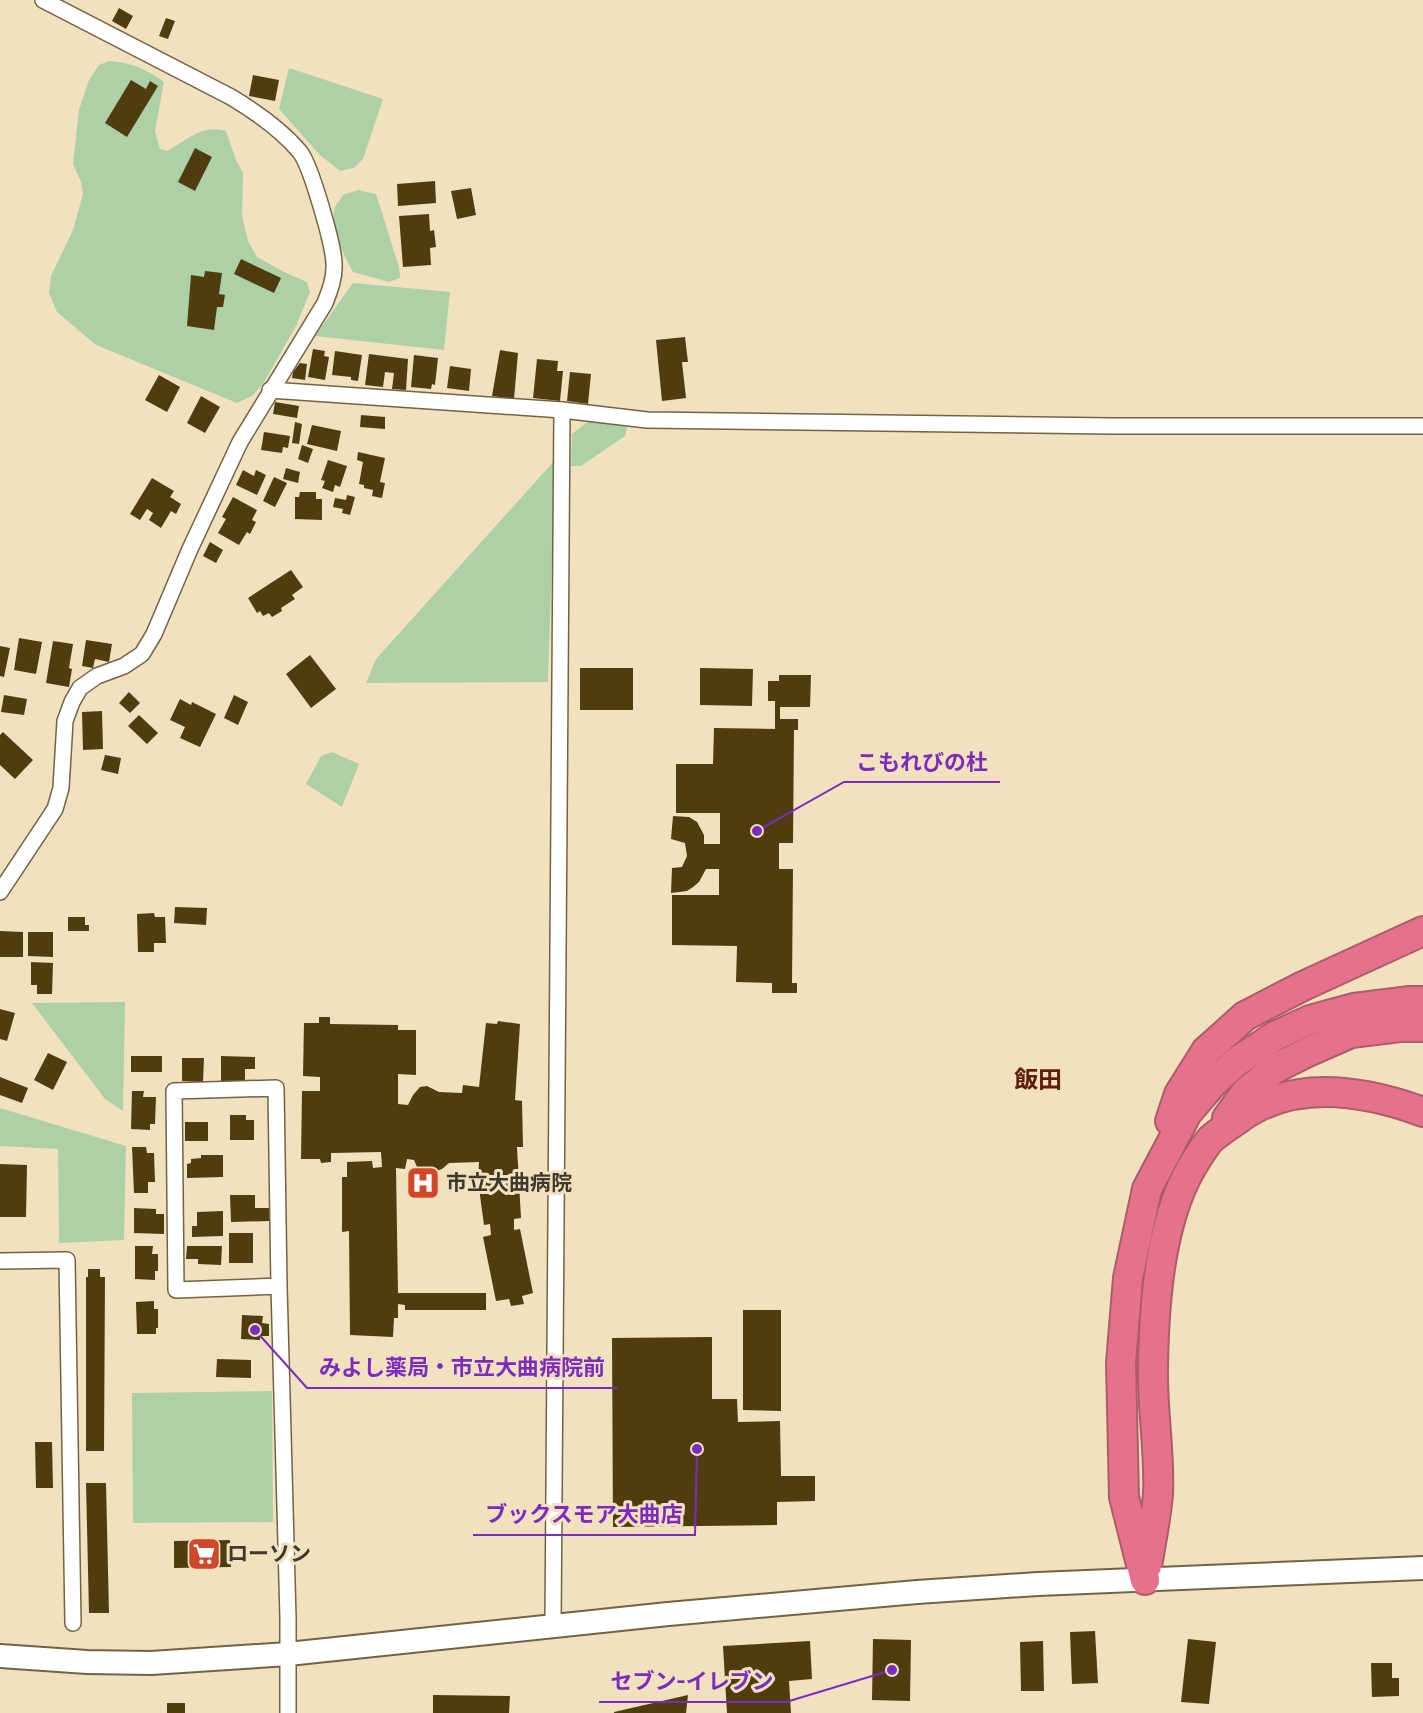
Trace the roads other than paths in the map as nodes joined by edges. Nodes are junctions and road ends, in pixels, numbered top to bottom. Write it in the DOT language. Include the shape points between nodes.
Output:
graph roads {
  1 [pos="44,0"];
  2 [pos="270,390"];
  3 [pos="562,410"];
  4 [pos="1423,426"];
  5 [pos="0,892"];
  6 [pos="1423,931"];
  7 [pos="1423,1001"];
  8 [pos="1423,1027"];
  9 [pos="1423,1112"];
  10 [pos="1210,1139"];
  11 [pos="1147,1189"];
  12 [pos="0,1261"];
  13 [pos="279,1286"];
  14 [pos="1423,1568"];
  15 [pos="1145,1580"];
  16 [pos="73,1623"];
  17 [pos="553,1625"];
  18 [pos="288,1654"];
  19 [pos="0,1656"];
  20 [pos="288,1713"];
  1 -- 2 [label="street" via="260,114 301,153 330,244 333,283 325,303"];
  2 -- 3 [label="street"];
  2 -- 5 [label="street" via="240,442 142,654 97,676 81,688 72,702 65,721 61,788 55,809"];
  3 -- 4 [label="street" via="647,420"];
  3 -- 17 [label="street"];
  6 -- 11 [label="highway" via="1245,1016 1206,1051 1179,1094"];
  7 -- 11 [label="highway" via="1354,1008 1310,1020 1265,1042 1236,1062 1187,1113"];
  8 -- 10 [label="highway" via="1352,1033 1274,1069 1246,1092"];
  9 -- 10 [label="highway" via="1394,1101 1326,1091 1270,1102 1248,1111"];
  10 -- 15 [label="highway" via="1191,1168 1172,1212 1159,1272 1153,1367 1158,1494"];
  11 -- 15 [label="highway" via="1128,1278 1121,1363 1124,1497"];
  12 -- 16 [label="street" via="67,1260"];
  13 -- 13 [label="street" via="276,1088 174,1091 176,1290"];
  13 -- 18 [label="street"];
  14 -- 15 [label="street"];
  15 -- 17 [label="street" via="917,1592"];
  17 -- 18 [label="street"];
  18 -- 19 [label="street" via="151,1663"];
  18 -- 20 [label="street"];
}
